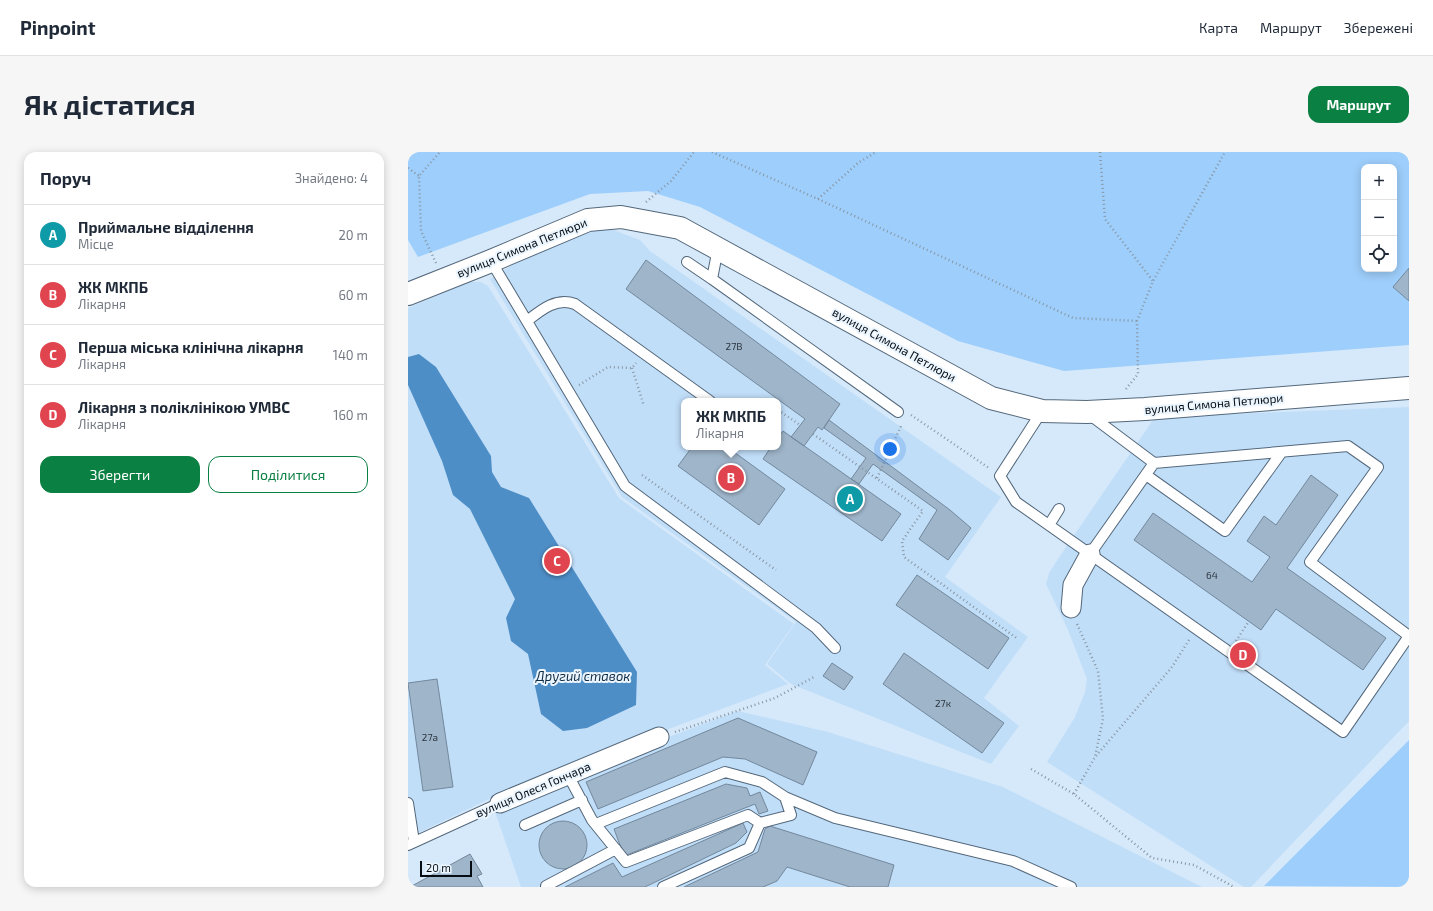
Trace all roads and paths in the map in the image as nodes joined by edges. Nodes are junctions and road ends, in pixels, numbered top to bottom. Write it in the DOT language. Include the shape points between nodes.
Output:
graph roads {
  1 [pos="440,152"];
  2 [pos="694,152"];
  3 [pos="712,152"];
  4 [pos="876,152"];
  5 [pos="1100,152"];
  6 [pos="1225,152"];
  7 [pos="408,168"];
  8 [pos="419,176"];
  9 [pos="818,199"];
  10 [pos="646,202"];
  11 [pos="718,248"];
  12 [pos="491,261"];
  13 [pos="687,262"];
  14 [pos="444,279"];
  15 [pos="712,279"];
  16 [pos="1153,281"];
  17 [pos="408,294"];
  18 [pos="527,321"];
  19 [pos="1136,321"];
  20 [pos="645,354"];
  21 [pos="632,368"];
  22 [pos="1409,388"];
  23 [pos="1126,389"];
  24 [pos="569,392"];
  25 [pos="706,398"];
  26 [pos="644,406"];
  27 [pos="1042,411"];
  28 [pos="781,412"];
  29 [pos="1087,412"];
  30 [pos="903,414"];
  31 [pos="800,425"];
  32 [pos="813,434"];
  33 [pos="1281,452"];
  34 [pos="1154,463"];
  35 [pos="990,468"];
  36 [pos="1146,474"];
  37 [pos="642,475"];
  38 [pos="877,478"];
  39 [pos="1059,509"];
  40 [pos="1049,525"];
  41 [pos="1090,554"];
  42 [pos="776,570"];
  43 [pos="1071,608"];
  44 [pos="1249,621"];
  45 [pos="1195,629"];
  46 [pos="1018,639"];
  47 [pos="835,648"];
  48 [pos="1228,652"];
  49 [pos="814,677"];
  50 [pos="659,737"];
  51 [pos="1095,757"];
  52 [pos="1031,769"];
  53 [pos="568,775"];
  54 [pos="1074,794"];
  55 [pos="785,797"];
  56 [pos="582,800"];
  57 [pos="408,803"];
  58 [pos="500,803"];
  59 [pos="760,823"];
  60 [pos="596,824"];
  61 [pos="525,825"];
  62 [pos="411,844"];
  63 [pos="616,850"];
  64 [pos="546,887"];
  65 [pos="663,887"];
  66 [pos="1071,887"];
  67 [pos="1234,887"];
  1 -- 8 [label="path"];
  2 -- 10 [label="path" via="671,182"];
  3 -- 9 [label="path"];
  4 -- 9 [label="path" via="858,163"];
  5 -- 16 [label="path" via="1105,220"];
  6 -- 16 [label="path"];
  7 -- 8 [label="path"];
  8 -- 14 [label="path" via="422,231"];
  9 -- 19 [label="path" via="1073,318"];
  11 -- 12 [label="street, вулиця Симона Петлюри" via="680,228 621,217 588,220"];
  11 -- 15 [label="lane"];
  11 -- 27 [label="street, вулиця Симона Петлюри" via="991,398"];
  12 -- 14 [label="street, вулиця Симона Петлюри"];
  12 -- 18 [label="lane"];
  13 -- 15 [label="lane"];
  14 -- 17 [label="street, вулиця Симона Петлюри"];
  15 -- 30 [label="lane"];
  16 -- 19 [label="path"];
  18 -- 20 [label="lane" via="555,303 569,302"];
  18 -- 24 [label="lane"];
  19 -- 23 [label="path" via="1138,374"];
  20 -- 21 [label="path"];
  20 -- 25 [label="lane"];
  21 -- 24 [label="path" via="608,367"];
  21 -- 26 [label="path"];
  22 -- 29 [label="street, вулиця Симона Петлюри"];
  24 -- 47 [label="lane" via="625,486 816,628"];
  27 -- 29 [label="street, вулиця Симона Петлюри"];
  27 -- 40 [label="lane" via="1000,476 1016,502"];
  28 -- 31 [label="path"];
  29 -- 34 [label="lane"];
  30 -- 35 [label="path"];
  30 -- 38 [label="path"];
  32 -- 38 [label="path"];
  33 -- 34 [label="lane"];
  33 -- 36 [label="lane" via="1225,531"];
  33 -- 48 [label="lane" via="1348,446 1378,467 1310,562 1409,636 1343,732"];
  34 -- 36 [label="lane"];
  36 -- 41 [label="lane"];
  37 -- 42 [label="path"];
  38 -- 46 [label="path" via="923,511 902,541 904,556"];
  39 -- 40 [label="lane"];
  40 -- 41 [label="lane"];
  41 -- 43 [label="street" via="1073,585"];
  41 -- 45 [label="lane"];
  43 -- 51 [label="path" via="1098,671 1103,719"];
  44 -- 48 [label="path"];
  45 -- 48 [label="lane"];
  45 -- 51 [label="path" via="1172,667"];
  49 -- 50 [label="path" via="775,698"];
  50 -- 53 [label="street, вулиця Олеся Гончара"];
  51 -- 54 [label="path"];
  52 -- 54 [label="path"];
  53 -- 56 [label="lane"];
  53 -- 58 [label="street, вулиця Олеся Гончара"];
  54 -- 67 [label="path" via="1152,858 1194,865"];
  55 -- 59 [label="lane" via="791,815"];
  55 -- 60 [label="lane" via="762,782 725,772"];
  55 -- 66 [label="lane" via="835,818 1013,861"];
  56 -- 60 [label="lane"];
  56 -- 61 [label="lane"];
  57 -- 62 [label="lane"];
  58 -- 62 [label="lane, вулиця Олеся Гончара"];
  59 -- 63 [label="lane" via="748,815 626,862"];
  59 -- 65 [label="lane" via="749,848"];
  60 -- 63 [label="lane"];
  63 -- 64 [label="lane"];
}
